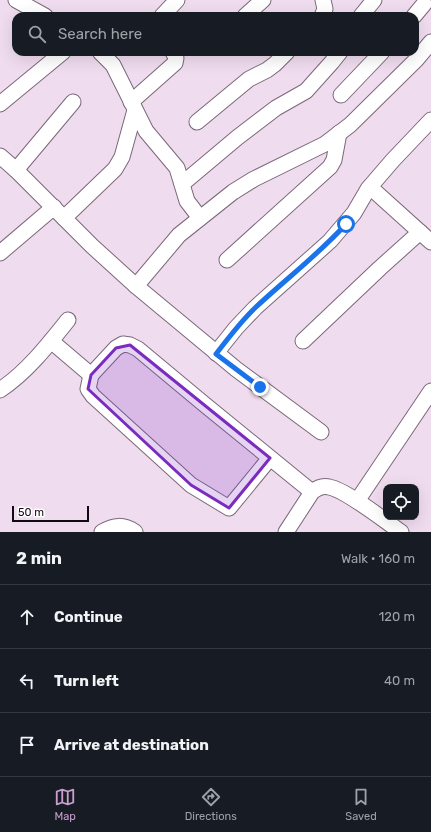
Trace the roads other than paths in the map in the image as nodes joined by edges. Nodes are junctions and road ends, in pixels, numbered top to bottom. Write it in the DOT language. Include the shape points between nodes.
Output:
graph roads {
  1 [pos="16,0"];
  2 [pos="177,0"];
  3 [pos="263,0"];
  4 [pos="323,0"];
  5 [pos="374,0"];
  6 [pos="34,4"];
  7 [pos="41,12"];
  8 [pos="166,12"];
  9 [pos="250,12"];
  10 [pos="324,12"];
  11 [pos="364,12"];
  12 [pos="431,42"];
  13 [pos="58,56"];
  14 [pos="104,56"];
  15 [pos="175,56"];
  16 [pos="283,56"];
  17 [pos="337,56"];
  18 [pos="378,56"];
  19 [pos="341,95"];
  20 [pos="73,102"];
  21 [pos="0,104"];
  22 [pos="133,106"];
  23 [pos="431,120"];
  24 [pos="197,122"];
  25 [pos="339,133"];
  26 [pos="0,156"];
  27 [pos="16,170"];
  28 [pos="182,184"];
  29 [pos="370,187"];
  30 [pos="59,213"];
  31 [pos="200,218"];
  32 [pos="428,239"];
  33 [pos="0,253"];
  34 [pos="227,260"];
  35 [pos="136,286"];
  36 [pos="68,320"];
  37 [pos="51,341"];
  38 [pos="304,341"];
  39 [pos="216,354"];
  40 [pos="91,376"];
  41 [pos="0,390"];
  42 [pos="431,391"];
  43 [pos="321,432"];
  44 [pos="270,458"];
  45 [pos="312,492"];
  46 [pos="357,501"];
  47 [pos="102,532"];
  48 [pos="135,532"];
  49 [pos="286,532"];
  50 [pos="401,532"];
  1 -- 6 [label="street"];
  2 -- 8 [label="street"];
  3 -- 9 [label="street"];
  4 -- 10 [label="street"];
  5 -- 11 [label="street"];
  6 -- 7 [label="street"];
  12 -- 25 [label="street" via="397,79"];
  13 -- 21 [label="street"];
  14 -- 22 [label="street" via="113,65"];
  15 -- 22 [label="street" via="175,63"];
  16 -- 24 [label="street" via="267,70 249,79"];
  17 -- 28 [label="street" via="306,91 276,108"];
  18 -- 19 [label="street"];
  20 -- 27 [label="street"];
  22 -- 28 [label="street" via="146,131 177,168"];
  22 -- 30 [label="street" via="122,157 115,169"];
  23 -- 29 [label="street"];
  25 -- 31 [label="street" via="325,144 254,179"];
  25 -- 34 [label="street" via="330,168"];
  26 -- 27 [label="street"];
  27 -- 30 [label="street"];
  28 -- 31 [label="street" via="187,201"];
  29 -- 32 [label="street"];
  29 -- 39 [label="street" via="354,213 330,241 255,308"];
  30 -- 33 [label="street"];
  30 -- 35 [label="street"];
  31 -- 35 [label="street" via="179,235"];
  32 -- 38 [label="street" via="380,268"];
  35 -- 39 [label="street"];
  36 -- 37 [label="street"];
  37 -- 40 [label="street"];
  37 -- 41 [label="street" via="22,372"];
  39 -- 43 [label="street"];
  40 -- 44 [label="street" via="116,348 123,344 130,345 148,356"];
  40 -- 44 [label="street" via="88,389 93,396 191,486 228,508"];
  42 -- 46 [label="street"];
  44 -- 45 [label="street"];
  45 -- 46 [label="street" via="318,487 328,486"];
  45 -- 49 [label="street"];
  46 -- 50 [label="street"];
  47 -- 48 [label="street" via="119,525"];
}
